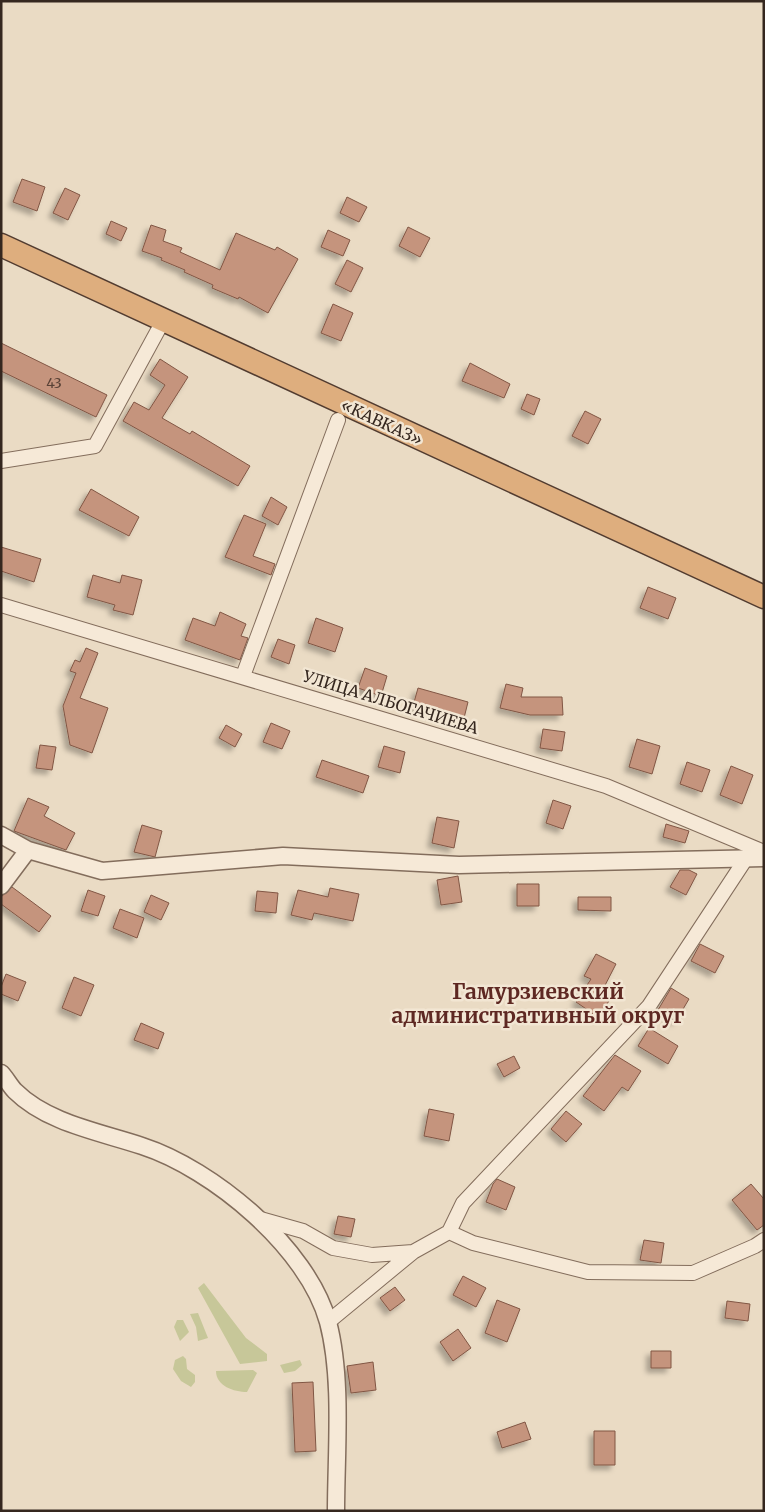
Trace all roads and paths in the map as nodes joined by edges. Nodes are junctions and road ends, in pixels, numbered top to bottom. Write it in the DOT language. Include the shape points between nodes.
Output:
graph roads {
  1 [pos="1,246"];
  2 [pos="163,321"];
  3 [pos="338,420"];
  4 [pos="1,460"];
  5 [pos="764,597"];
  6 [pos="1,605"];
  7 [pos="243,676"];
  8 [pos="1,835"];
  9 [pos="28,850"];
  10 [pos="764,852"];
  11 [pos="747,857"];
  12 [pos="764,858"];
  13 [pos="1,886"];
  14 [pos="1,1072"];
  15 [pos="256,1217"];
  16 [pos="449,1232"];
  17 [pos="764,1240"];
  18 [pos="413,1252"];
  19 [pos="328,1322"];
  20 [pos="336,1511"];
  1 -- 2 [label="highway, «КАВКАЗ»"];
  2 -- 4 [label="street" via="95,446"];
  2 -- 5 [label="highway, «КАВКАЗ»"];
  3 -- 7 [label="street"];
  6 -- 7 [label="street, УЛИЦА АЛБОГАЧИЕВА"];
  7 -- 10 [label="street, УЛИЦА АЛБОГАЧИЕВА" via="606,786"];
  8 -- 9 [label="street"];
  9 -- 11 [label="street" via="102,871 283,856 459,865"];
  9 -- 13 [label="street"];
  11 -- 12 [label="street"];
  11 -- 16 [label="street" via="649,1006 463,1203"];
  14 -- 15 [label="street" via="14,1091 54,1117 146,1147 194,1168"];
  15 -- 18 [label="street" via="303,1231 333,1248 372,1255"];
  15 -- 19 [label="street" via="314,1284"];
  16 -- 17 [label="street" via="474,1243 588,1272 693,1273"];
  16 -- 18 [label="street"];
  18 -- 19 [label="street"];
  19 -- 20 [label="street" via="336,1376"];
}
